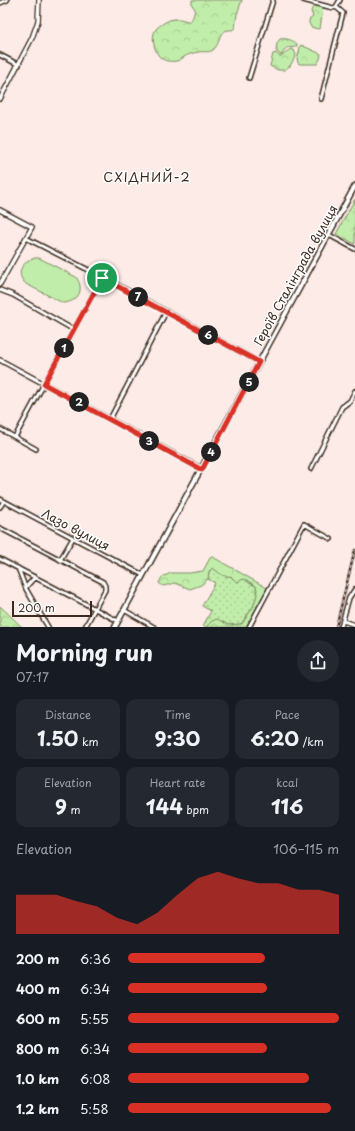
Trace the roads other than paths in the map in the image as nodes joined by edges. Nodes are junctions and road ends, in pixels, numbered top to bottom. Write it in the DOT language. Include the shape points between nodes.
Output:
graph roads {
  1 [pos="7,0"];
  2 [pos="39,0"];
  3 [pos="273,0"];
  4 [pos="305,0"];
  5 [pos="340,0"];
  6 [pos="0,2"];
  7 [pos="336,7"];
  8 [pos="0,55"];
  9 [pos="19,65"];
  10 [pos="249,78"];
  11 [pos="0,99"];
  12 [pos="321,99"];
  13 [pos="355,186"];
  14 [pos="0,210"];
  15 [pos="329,235"];
  16 [pos="26,238"];
  17 [pos="355,249"];
  18 [pos="102,278"];
  19 [pos="0,284"];
  20 [pos="0,290"];
  21 [pos="166,312"];
  22 [pos="74,330"];
  23 [pos="0,360"];
  24 [pos="259,362"];
  25 [pos="44,384"];
  26 [pos="355,391"];
  27 [pos="110,420"];
  28 [pos="0,429"];
  29 [pos="15,437"];
  30 [pos="36,448"];
  31 [pos="311,469"];
  32 [pos="202,470"];
  33 [pos="0,499"];
  34 [pos="4,501"];
  35 [pos="0,507"];
  36 [pos="0,528"];
  37 [pos="73,538"];
  38 [pos="331,539"];
  39 [pos="0,559"];
  40 [pos="60,560"];
  41 [pos="18,568"];
  42 [pos="143,575"];
  43 [pos="35,577"];
  44 [pos="26,587"];
  45 [pos="355,589"];
  46 [pos="95,608"];
  47 [pos="124,610"];
  48 [pos="118,621"];
  49 [pos="343,621"];
  50 [pos="355,625"];
  51 [pos="48,627"];
  52 [pos="85,627"];
  53 [pos="115,627"];
  54 [pos="154,627"];
  55 [pos="249,627"];
  56 [pos="341,627"];
  1 -- 6 [label="street"];
  2 -- 9 [label="street" via="38,21"];
  3 -- 10 [label="street"];
  4 -- 7 [label="street"];
  5 -- 7 [label="street"];
  7 -- 12 [label="street" via="343,13"];
  8 -- 9 [label="street"];
  9 -- 11 [label="street"];
  13 -- 15 [label="main road, Героїв Сталінграда вулиця"];
  14 -- 16 [label="street" via="32,227"];
  15 -- 17 [label="street"];
  15 -- 24 [label="main road, Героїв Сталінграда вулиця"];
  16 -- 18 [label="street"];
  16 -- 19 [label="street"];
  18 -- 21 [label="street"];
  18 -- 22 [label="street"];
  20 -- 22 [label="street"];
  21 -- 24 [label="street"];
  21 -- 27 [label="street"];
  22 -- 25 [label="street"];
  23 -- 25 [label="street"];
  24 -- 32 [label="main road, Героїв Сталінграда вулиця"];
  25 -- 27 [label="street"];
  25 -- 29 [label="street"];
  26 -- 31 [label="street" via="350,401 342,407"];
  27 -- 32 [label="street"];
  28 -- 29 [label="street"];
  29 -- 30 [label="street"];
  32 -- 42 [label="main road, Героїв Сталінграда вулиця"];
  33 -- 34 [label="street, Лазо вулиця"];
  34 -- 35 [label="street"];
  34 -- 37 [label="street, Лазо вулиця"];
  36 -- 40 [label="street"];
  37 -- 40 [label="street"];
  37 -- 42 [label="street, Лазо вулиця"];
  38 -- 55 [label="street" via="304,524"];
  39 -- 41 [label="street"];
  40 -- 46 [label="street" via="103,582 105,590"];
  41 -- 43 [label="street"];
  41 -- 44 [label="street"];
  42 -- 47 [label="main road, Героїв Сталінграда вулиця"];
  43 -- 44 [label="street"];
  43 -- 46 [label="street"];
  44 -- 51 [label="street"];
  45 -- 49 [label="street"];
  46 -- 48 [label="street"];
  46 -- 52 [label="street"];
  47 -- 48 [label="main road, Героїв Сталінграда вулиця"];
  47 -- 54 [label="street"];
  48 -- 53 [label="main road, Героїв Сталінграда вулиця"];
  49 -- 50 [label="street"];
  49 -- 56 [label="street"];
}
